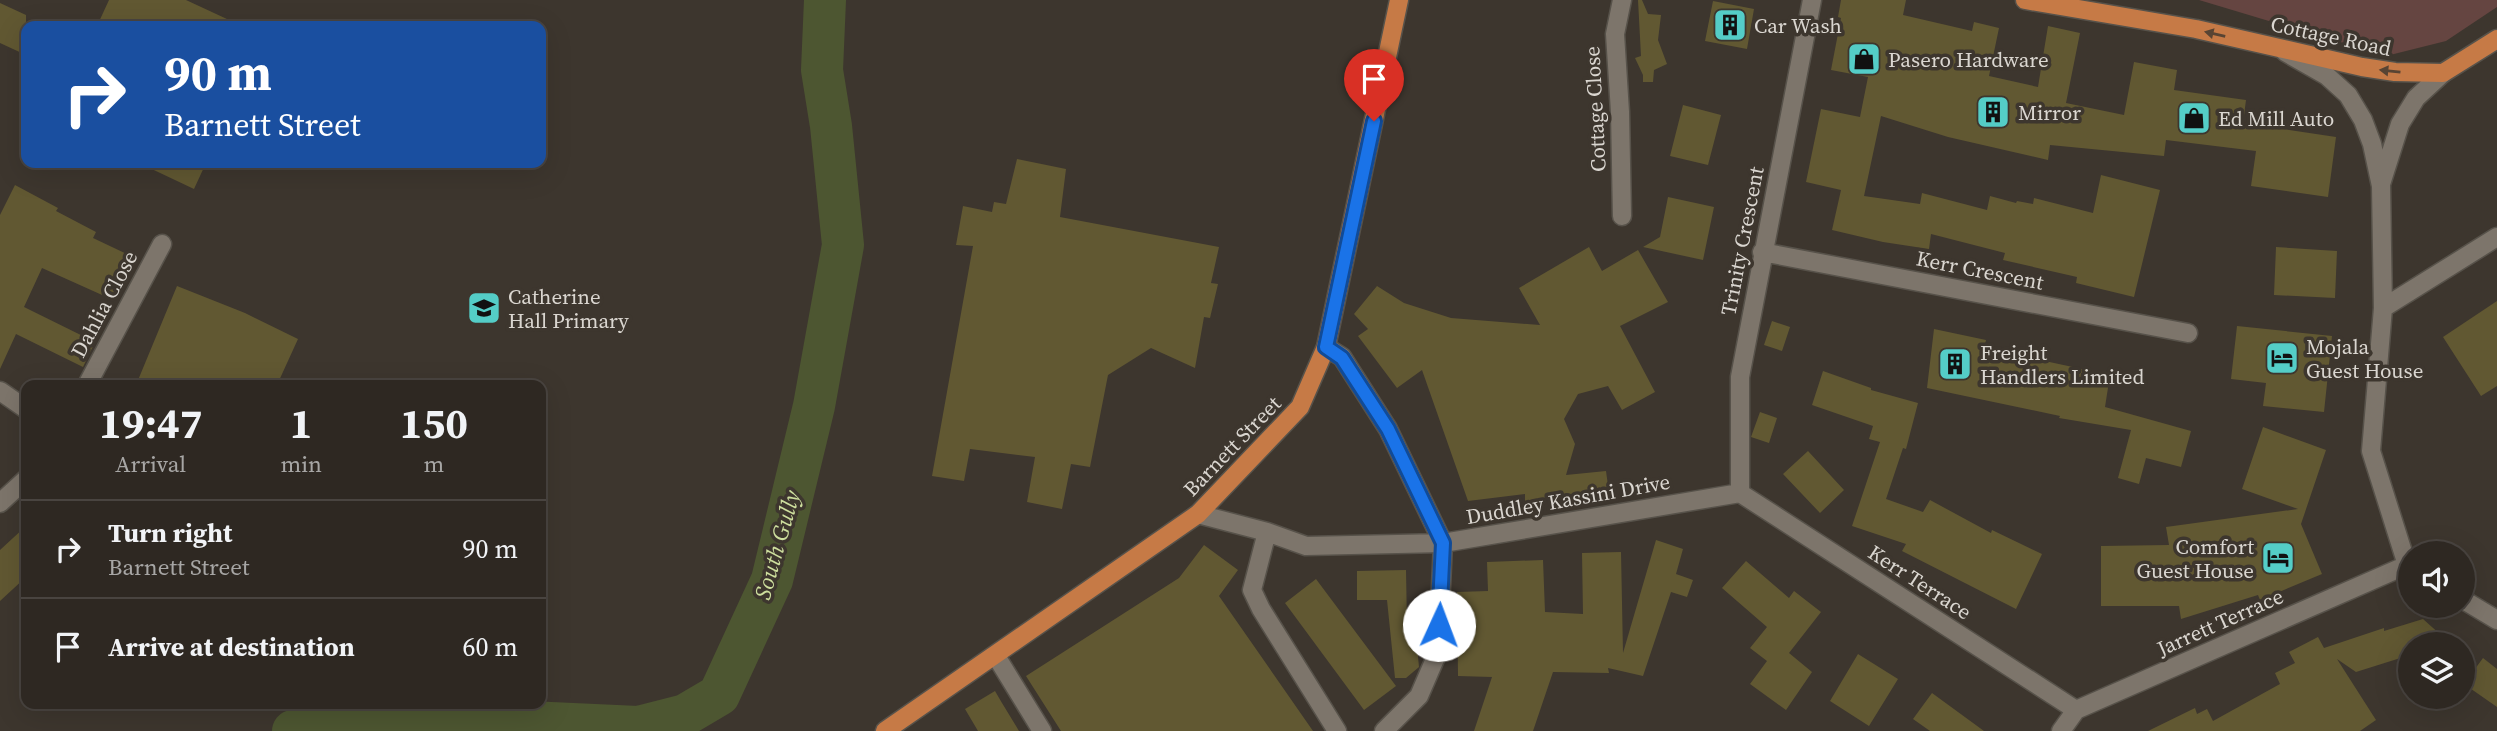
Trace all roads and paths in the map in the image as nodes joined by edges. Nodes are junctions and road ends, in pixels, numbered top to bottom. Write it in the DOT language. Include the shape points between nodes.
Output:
graph roads {
  1 [pos="1399,0"];
  2 [pos="1622,0"];
  3 [pos="1812,0"];
  4 [pos="2025,0"];
  5 [pos="2497,39"];
  6 [pos="2281,50"];
  7 [pos="2443,73"];
  8 [pos="2381,186"];
  9 [pos="1622,216"];
  10 [pos="2497,237"];
  11 [pos="162,244"];
  12 [pos="1762,252"];
  13 [pos="2383,308"];
  14 [pos="2188,333"];
  15 [pos="1326,347"];
  16 [pos="90,380"];
  17 [pos="0,391"];
  18 [pos="21,406"];
  19 [pos="21,484"];
  20 [pos="1740,493"];
  21 [pos="0,503"];
  22 [pos="1198,514"];
  23 [pos="1267,533"];
  24 [pos="2400,541"];
  25 [pos="1443,543"];
  26 [pos="2398,570"];
  27 [pos="2475,607"];
  28 [pos="2497,620"];
  29 [pos="996,656"];
  30 [pos="2076,710"];
  31 [pos="893,729"];
  32 [pos="1042,731"];
  33 [pos="1337,731"];
  34 [pos="1384,731"];
  35 [pos="2061,731"];
  1 -- 15 [label="main road, Barnett Street"];
  2 -- 9 [label="street, Cottage Close" via="1615,34"];
  3 -- 12 [label="street, Trinity Crescent"];
  6 -- 4 [label="main road, Cottage Road, one-way" via="2196,29"];
  5 -- 7 [label="main road"];
  7 -- 6 [label="main road, Cottage Road, one-way" via="2395,72"];
  6 -- 8 [label="street" via="2327,76 2347,95 2372,144"];
  7 -- 8 [label="street" via="2416,98 2400,124"];
  8 -- 13 [label="street"];
  10 -- 13 [label="street"];
  11 -- 16 [label="street, Dahlia Close"];
  12 -- 14 [label="street, Kerr Crescent"];
  12 -- 20 [label="street, Trinity Crescent" via="1740,377"];
  13 -- 24 [label="street" via="2371,451"];
  15 -- 22 [label="main road, Barnett Street" via="1300,407"];
  15 -- 25 [label="street" via="1342,358 1388,429"];
  17 -- 18 [label="street"];
  19 -- 21 [label="street"];
  20 -- 25 [label="street, Duddley Kassini Drive"];
  20 -- 30 [label="street, Kerr Terrace"];
  22 -- 23 [label="street, Duddley Kassini Drive"];
  22 -- 29 [label="main road, Barnett Street"];
  23 -- 25 [label="street, Duddley Kassini Drive" via="1306,547"];
  23 -- 33 [label="street" via="1252,590"];
  25 -- 34 [label="street" via="1438,652 1419,696"];
  26 -- 30 [label="street, Jarrett Terrace"];
  27 -- 28 [label="street"];
  29 -- 31 [label="main road, Barnett Street"];
  29 -- 32 [label="street"];
  30 -- 35 [label="street"];
}
